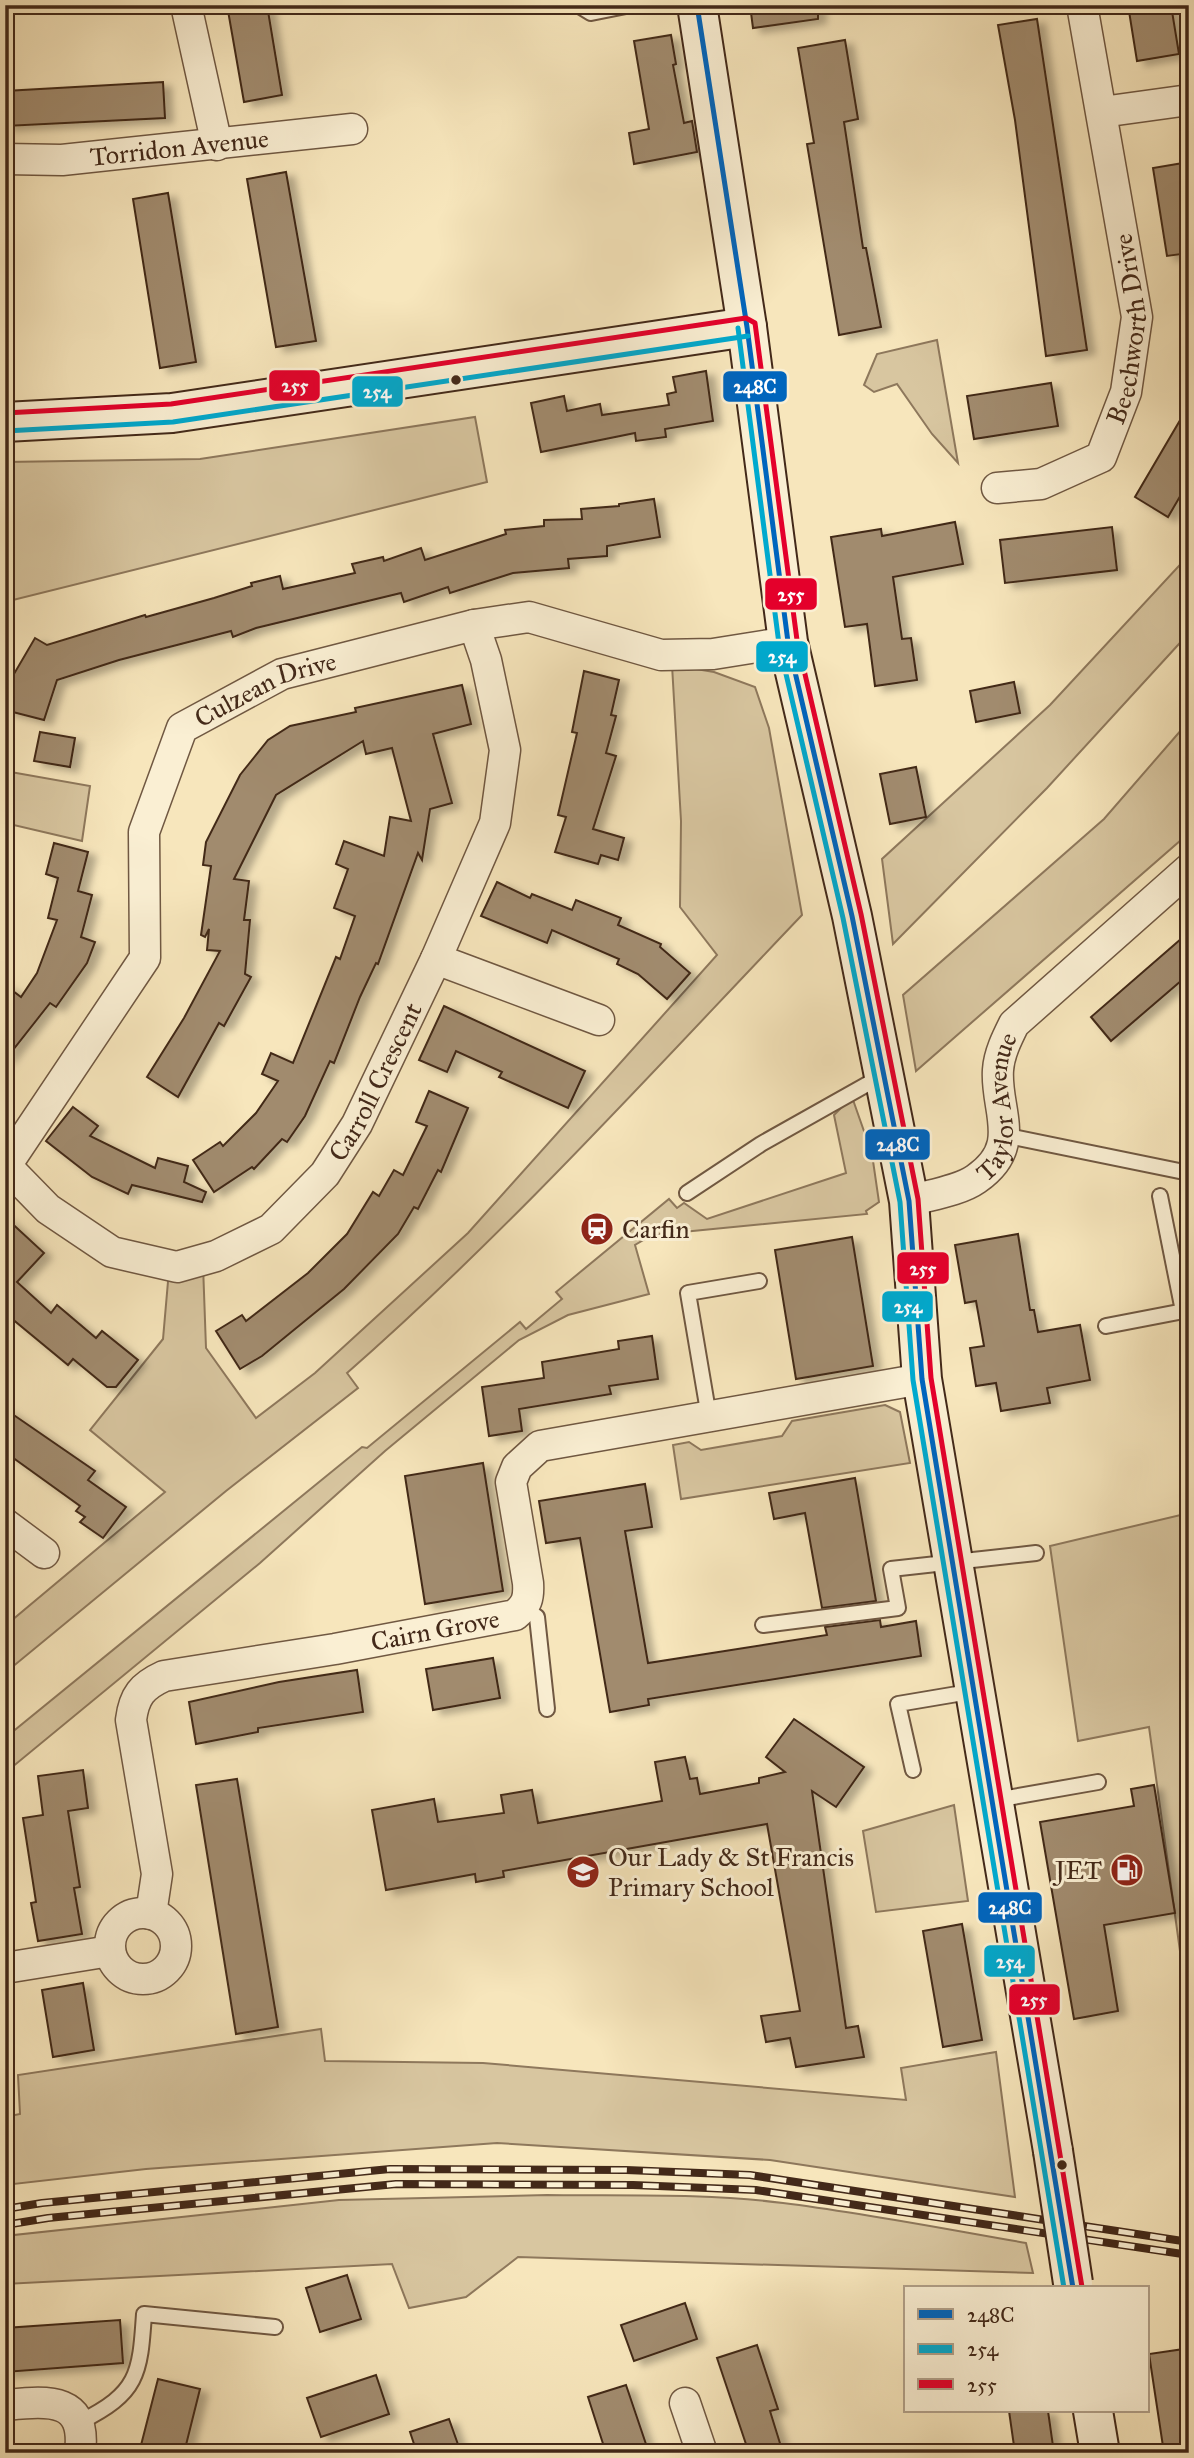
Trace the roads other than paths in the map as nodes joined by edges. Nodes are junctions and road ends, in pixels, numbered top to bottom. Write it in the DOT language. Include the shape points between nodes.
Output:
graph roads {
  1 [pos="186,5"];
  2 [pos="578,5"];
  3 [pos="631,5"];
  4 [pos="697,5"];
  5 [pos="1082,5"];
  6 [pos="1189,100"];
  7 [pos="1102,112"];
  8 [pos="352,129"];
  9 [pos="217,145"];
  10 [pos="5,159"];
  11 [pos="747,327"];
  12 [pos="5,422"];
  13 [pos="997,488"];
  14 [pos="474,625"];
  15 [pos="788,642"];
  16 [pos="1186,878"];
  17 [pos="436,959"];
  18 [pos="599,1020"];
  19 [pos="882,1076"];
  20 [pos="1003,1135"];
  21 [pos="6,1167"];
  22 [pos="1189,1173"];
  23 [pos="687,1193"];
  24 [pos="1160,1196"];
  25 [pos="909,1201"];
  26 [pos="759,1281"];
  27 [pos="1186,1310"];
  28 [pos="1106,1326"];
  29 [pos="922,1379"];
  30 [pos="709,1417"];
  31 [pos="5,1524"];
  32 [pos="44,1553"];
  33 [pos="1036,1553"];
  34 [pos="954,1561"];
  35 [pos="524,1608"];
  36 [pos="763,1625"];
  37 [pos="976,1691"];
  38 [pos="547,1709"];
  39 [pos="913,1770"];
  40 [pos="1098,1782"];
  41 [pos="995,1800"];
  42 [pos="151,1914"];
  43 [pos="110,1951"];
  44 [pos="5,1968"];
  45 [pos="1073,2286"];
  46 [pos="275,2327"];
  47 [pos="685,2403"];
  48 [pos="5,2405"];
  49 [pos="1093,2412"];
  50 [pos="80,2422"];
  51 [pos="80,2453"];
  52 [pos="702,2453"];
  53 [pos="1100,2453"];
  1 -- 9 [label="street"];
  2 -- 3 [label="lane" via="591,13"];
  4 -- 11 [label="main road"];
  5 -- 7 [label="street, Beechworth Drive"];
  6 -- 7 [label="street"];
  7 -- 13 [label="street, Beechworth Drive" via="1137,317 1126,392 1101,457 1041,484"];
  8 -- 9 [label="street, Torridon Avenue"];
  9 -- 10 [label="street, Torridon Avenue" via="62,160"];
  11 -- 12 [label="main road" via="172,413"];
  11 -- 15 [label="main road"];
  14 -- 15 [label="street, Culzean Drive" via="529,617 661,655 713,654"];
  14 -- 17 [label="street, Carroll Crescent" via="505,750 495,823"];
  14 -- 21 [label="street, Culzean Drive" via="282,674 182,728 144,832 145,958"];
  15 -- 19 [label="main road" via="852,916"];
  16 -- 20 [label="street, Taylor Avenue" via="1014,1024 998,1070 1006,1121"];
  17 -- 18 [label="street"];
  17 -- 21 [label="street, Carroll Crescent" via="357,1125 325,1174 271,1229 216,1256 177,1267 112,1252 48,1209"];
  19 -- 23 [label="lane" via="761,1144"];
  19 -- 25 [label="main road"];
  20 -- 22 [label="lane"];
  20 -- 25 [label="street, Taylor Avenue" via="999,1155 974,1181"];
  24 -- 27 [label="lane"];
  25 -- 29 [label="main road"];
  26 -- 30 [label="lane" via="688,1293"];
  27 -- 28 [label="lane"];
  29 -- 30 [label="street, Cairn Grove"];
  29 -- 34 [label="main road"];
  30 -- 35 [label="street, Cairn Grove" via="540,1447 527,1456 511,1482 528,1583"];
  31 -- 32 [label="street"];
  33 -- 34 [label="lane"];
  34 -- 36 [label="lane" via="891,1569 898,1608"];
  34 -- 37 [label="main road"];
  35 -- 38 [label="lane" via="537,1617"];
  35 -- 42 [label="street, Cairn Grove" via="504,1619 164,1676 140,1691 131,1720 157,1874"];
  37 -- 39 [label="lane" via="898,1704"];
  37 -- 41 [label="main road"];
  40 -- 41 [label="lane"];
  41 -- 45 [label="main road, bridge"];
  42 -- 43 [label="street" via="121,1921"];
  42 -- 43 [label="street" via="162,1918 176,1936 175,1958 169,1968 150,1979 138,1979 119,1970"];
  43 -- 44 [label="street"];
  46 -- 50 [label="lane" via="144,2314 141,2363 130,2383 117,2401"];
  47 -- 52 [label="street"];
  48 -- 50 [label="street" via="59,2405"];
  49 -- 53 [label="main road"];
  50 -- 51 [label="street"];
}
